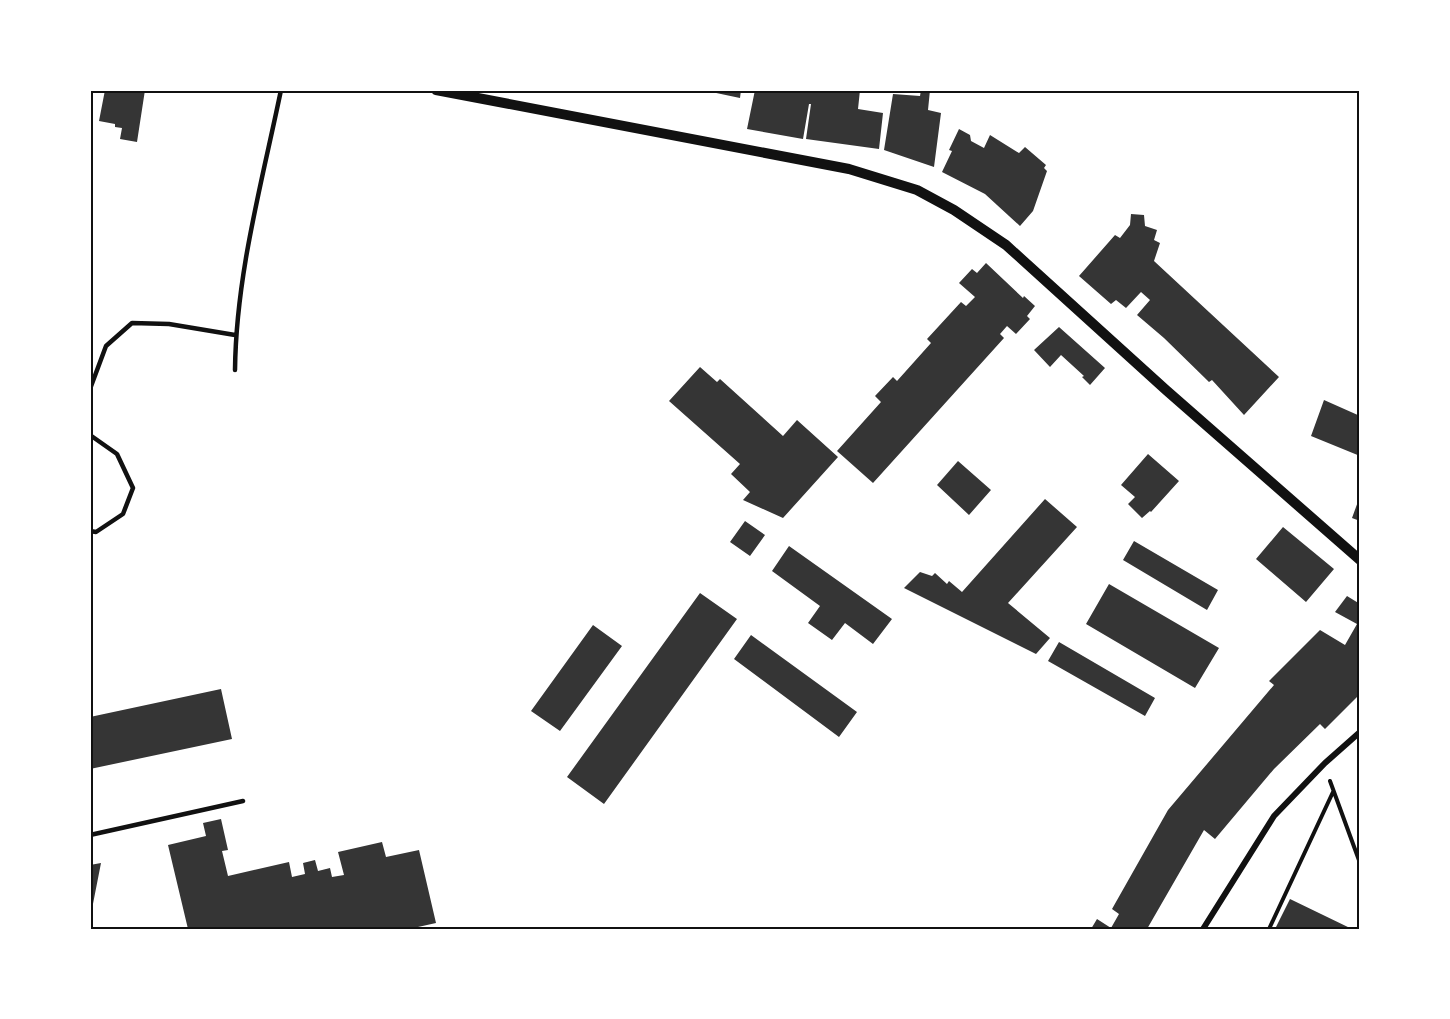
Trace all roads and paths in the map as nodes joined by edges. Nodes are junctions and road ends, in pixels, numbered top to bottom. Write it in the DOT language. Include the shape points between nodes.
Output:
graph roads {
  1 [pos="281,90"];
  2 [pos="436,90"];
  3 [pos="235,335"];
  4 [pos="235,370"];
  5 [pos="90,388"];
  6 [pos="90,435"];
  7 [pos="90,531"];
  8 [pos="1360,560"];
  9 [pos="1360,732"];
  10 [pos="1325,763"];
  11 [pos="1333,792"];
  12 [pos="243,801"];
  13 [pos="90,835"];
  14 [pos="1360,863"];
  15 [pos="1203,929"];
  16 [pos="1269,929"];
  1 -- 3 [label="lane" via="245,264"];
  2 -- 8 [label="street" via="849,169 917,190 1006,245"];
  3 -- 4 [label="lane"];
  3 -- 5 [label="lane" via="170,324 132,323 106,346"];
  6 -- 7 [label="lane" via="117,454 133,488 123,514 96,532"];
  9 -- 10 [label="street"];
  10 -- 11 [label="path"];
  10 -- 15 [label="street" via="1274,816"];
  11 -- 14 [label="path"];
  11 -- 16 [label="path"];
  12 -- 13 [label="lane"];
}
